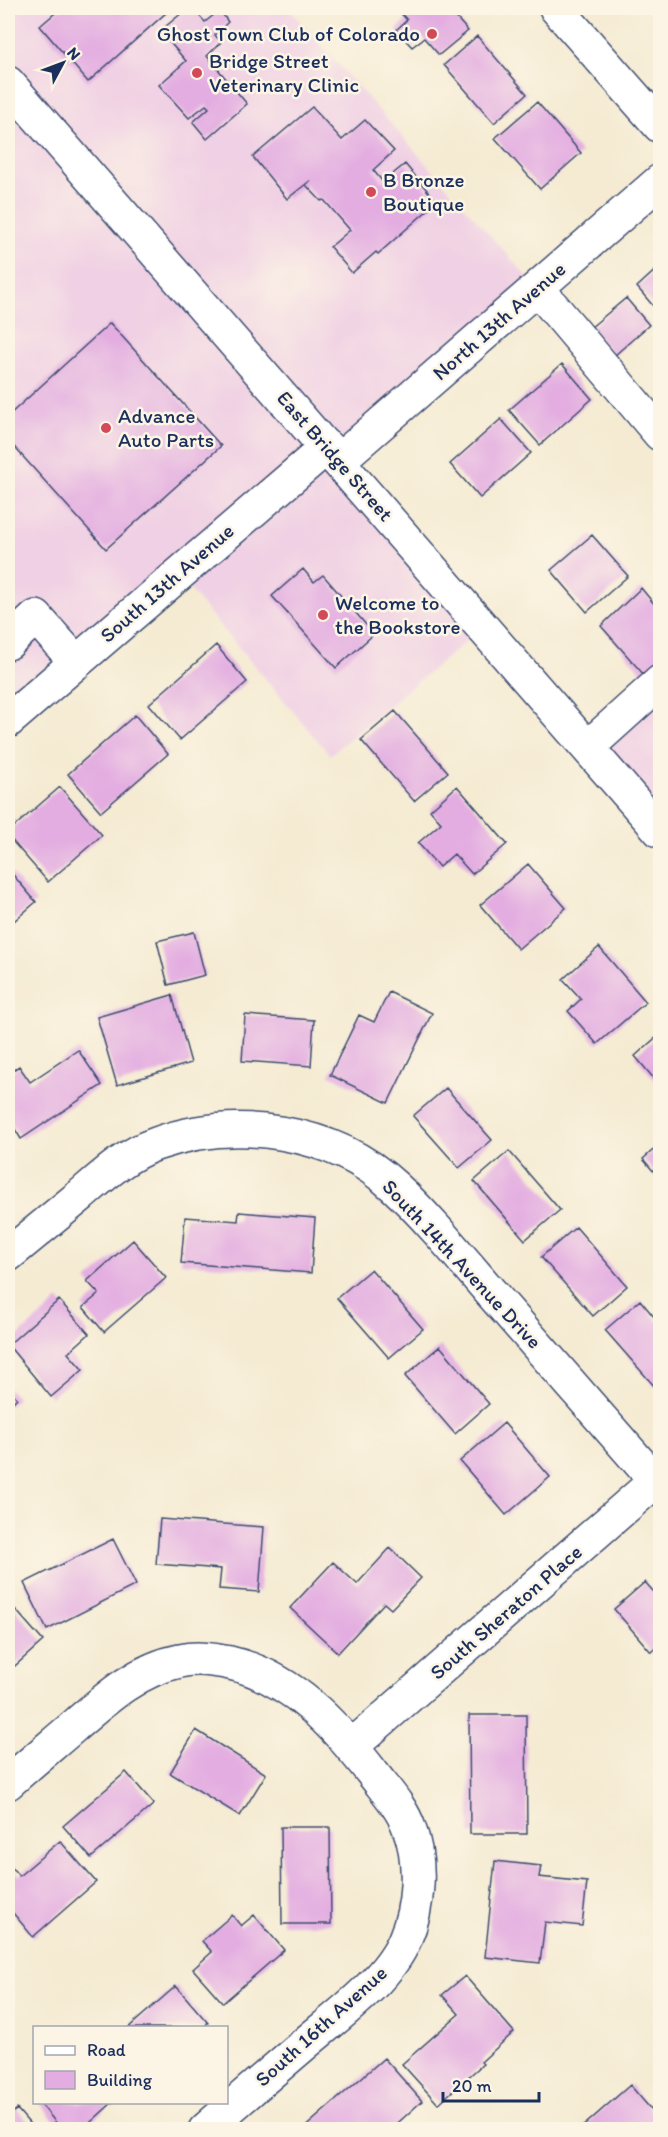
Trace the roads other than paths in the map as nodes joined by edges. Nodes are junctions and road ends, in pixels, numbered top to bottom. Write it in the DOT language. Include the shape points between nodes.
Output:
graph roads {
  1 [pos="556,8"];
  2 [pos="8,82"];
  3 [pos="660,126"];
  4 [pos="660,181"];
  5 [pos="537,288"];
  6 [pos="660,434"];
  7 [pos="332,454"];
  8 [pos="8,643"];
  9 [pos="76,662"];
  10 [pos="660,682"];
  11 [pos="8,721"];
  12 [pos="588,747"];
  13 [pos="660,831"];
  14 [pos="8,1256"];
  15 [pos="659,1481"];
  16 [pos="352,1746"];
  17 [pos="8,1783"];
  18 [pos="205,2130"];
  1 -- 3 [label="street"];
  2 -- 7 [label="street, East Bridge Street"];
  4 -- 5 [label="street, North 13th Avenue"];
  5 -- 6 [label="street"];
  5 -- 7 [label="street, North 13th Avenue"];
  7 -- 9 [label="street, South 13th Avenue"];
  7 -- 12 [label="street, East Bridge Street"];
  8 -- 9 [label="street" via="36,617"];
  9 -- 11 [label="street, South 13th Avenue"];
  10 -- 12 [label="street"];
  12 -- 13 [label="street, East Bridge Street"];
  14 -- 15 [label="street, South 14th Avenue Drive" via="128,1157 156,1144 222,1130 287,1134 321,1143 372,1169 395,1187"];
  15 -- 16 [label="street, South Sheraton Place"];
  16 -- 17 [label="street, South 16th Avenue" via="287,1686 250,1668 191,1659 144,1672 106,1699"];
  16 -- 18 [label="street, South 16th Avenue" via="400,1809 414,1842 415,1903 405,1939 394,1959 359,1998"];
}
